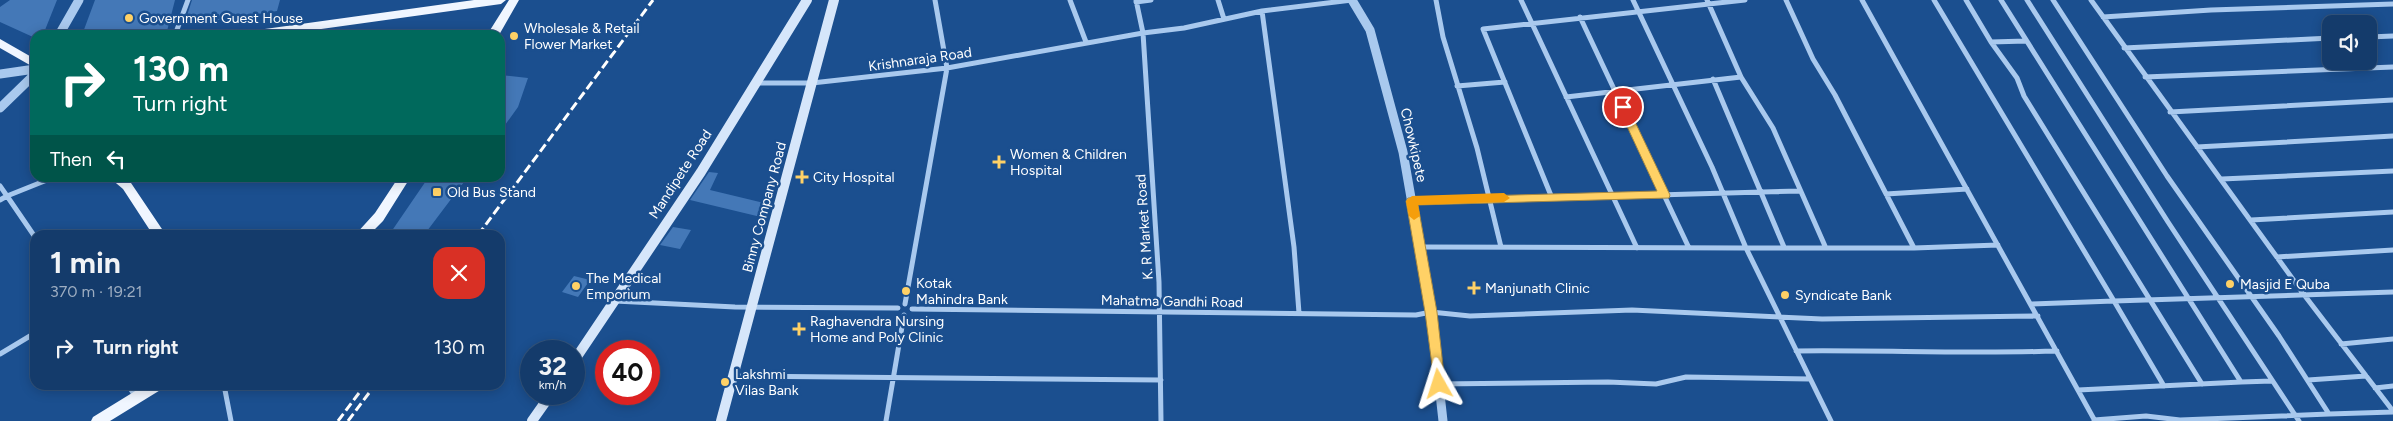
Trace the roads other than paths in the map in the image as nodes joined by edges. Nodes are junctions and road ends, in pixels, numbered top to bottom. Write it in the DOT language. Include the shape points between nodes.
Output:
graph roads {
  1 [pos="79,0"];
  2 [pos="188,0"];
  3 [pos="501,0"];
  4 [pos="514,0"];
  5 [pos="807,0"];
  6 [pos="834,0"];
  7 [pos="935,0"];
  8 [pos="1070,0"];
  9 [pos="1151,0"];
  10 [pos="1218,0"];
  11 [pos="1352,0"];
  12 [pos="1436,0"];
  13 [pos="1521,0"];
  14 [pos="1633,0"];
  15 [pos="1745,0"];
  16 [pos="1786,0"];
  17 [pos="1862,0"];
  18 [pos="1934,0"];
  19 [pos="1966,0"];
  20 [pos="2001,0"];
  21 [pos="2028,0"];
  22 [pos="2053,0"];
  23 [pos="2091,0"];
  24 [pos="1136,1"];
  25 [pos="1707,1"];
  26 [pos="2393,4"];
  27 [pos="1638,10"];
  28 [pos="1262,11"];
  29 [pos="1580,16"];
  30 [pos="2103,17"];
  31 [pos="1224,19"];
  32 [pos="1532,23"];
  33 [pos="63,30"];
  34 [pos="177,30"];
  35 [pos="300,30"];
  36 [pos="495,30"];
  37 [pos="1143,33"];
  38 [pos="2393,36"];
  39 [pos="2377,37"];
  40 [pos="2322,38"];
  41 [pos="2026,41"];
  42 [pos="1086,42"];
  43 [pos="1991,42"];
  44 [pos="0,43"];
  45 [pos="2124,48"];
  46 [pos="30,61"];
  47 [pos="2393,67"];
  48 [pos="947,68"];
  49 [pos="30,70"];
  50 [pos="0,74"];
  51 [pos="1741,76"];
  52 [pos="2145,77"];
  53 [pos="30,79"];
  54 [pos="1712,79"];
  55 [pos="1505,82"];
  56 [pos="754,83"];
  57 [pos="812,83"];
  58 [pos="1672,84"];
  59 [pos="1457,86"];
  60 [pos="1616,91"];
  61 [pos="1566,97"];
  62 [pos="2393,100"];
  63 [pos="0,108"];
  64 [pos="2170,112"];
  65 [pos="2393,136"];
  66 [pos="2197,147"];
  67 [pos="2393,171"];
  68 [pos="2222,179"];
  69 [pos="42,182"];
  70 [pos="128,182"];
  71 [pos="401,182"];
  72 [pos="0,186"];
  73 [pos="1967,189"];
  74 [pos="1762,192"];
  75 [pos="1800,192"];
  76 [pos="1723,194"];
  77 [pos="1886,194"];
  78 [pos="1665,195"];
  79 [pos="6,196"];
  80 [pos="1612,196"];
  81 [pos="1489,198"];
  82 [pos="1552,198"];
  83 [pos="0,200"];
  84 [pos="1412,201"];
  85 [pos="2393,212"];
  86 [pos="2250,220"];
  87 [pos="30,230"];
  88 [pos="157,230"];
  89 [pos="366,230"];
  90 [pos="1998,245"];
  91 [pos="1825,246"];
  92 [pos="1420,247"];
  93 [pos="1501,247"];
  94 [pos="1784,247"];
  95 [pos="1637,248"];
  96 [pos="1688,248"];
  97 [pos="1746,248"];
  98 [pos="1914,248"];
  99 [pos="2393,250"];
  100 [pos="2277,257"];
  101 [pos="2393,292"];
  102 [pos="2305,296"];
  103 [pos="2253,298"];
  104 [pos="2190,300"];
  105 [pos="2219,300"];
  106 [pos="615,301"];
  107 [pos="2150,301"];
  108 [pos="2114,302"];
  109 [pos="905,304"];
  110 [pos="2031,304"];
  111 [pos="752,306"];
  112 [pos="898,308"];
  113 [pos="912,309"];
  114 [pos="1431,312"];
  115 [pos="1160,313"];
  116 [pos="1299,313"];
  117 [pos="904,315"];
  118 [pos="2038,316"];
  119 [pos="1780,317"];
  120 [pos="30,336"];
  121 [pos="2393,339"];
  122 [pos="2342,344"];
  123 [pos="585,345"];
  124 [pos="0,346"];
  125 [pos="1796,351"];
  126 [pos="2057,351"];
  127 [pos="2,353"];
  128 [pos="734,376"];
  129 [pos="2366,376"];
  130 [pos="893,377"];
  131 [pos="1810,379"];
  132 [pos="1161,380"];
  133 [pos="2308,380"];
  134 [pos="2272,381"];
  135 [pos="2241,382"];
  136 [pos="1439,384"];
  137 [pos="2202,384"];
  138 [pos="2164,386"];
  139 [pos="2393,386"];
  140 [pos="2375,388"];
  141 [pos="132,390"];
  142 [pos="149,390"];
  143 [pos="225,390"];
  144 [pos="2078,390"];
  145 [pos="137,397"];
  146 [pos="544,405"];
  147 [pos="2393,412"];
  148 [pos="2295,414"];
  149 [pos="2329,414"];
  150 [pos="2095,420"];
  151 [pos="98,421"];
  152 [pos="231,421"];
  153 [pos="532,421"];
  154 [pos="721,421"];
  155 [pos="886,421"];
  156 [pos="1161,421"];
  157 [pos="1443,421"];
  158 [pos="1831,421"];
  159 [pos="2300,421"];
  1 -- 33 [label="street"];
  2 -- 34 [label="street"];
  3 -- 35 [label="main road"];
  4 -- 36 [label="main road"];
  5 -- 56 [label="main road, Mandipete Road"];
  6 -- 57 [label="main road, Binny Company Road"];
  7 -- 48 [label="street"];
  8 -- 42 [label="street"];
  9 -- 24 [label="street"];
  10 -- 31 [label="street"];
  11 -- 28 [label="street, Krishnaraja Road"];
  11 -- 84 [label="street, Chowkipete" via="1370,30 1403,152"];
  12 -- 59 [label="street"];
  13 -- 32 [label="street"];
  14 -- 27 [label="street"];
  15 -- 25 [label="street"];
  16 -- 77 [label="street" via="1813,58"];
  17 -- 73 [label="street"];
  18 -- 108 [label="street"];
  19 -- 43 [label="street"];
  20 -- 41 [label="street"];
  21 -- 105 [label="street"];
  22 -- 103 [label="street" via="2167,176"];
  23 -- 30 [label="street"];
  24 -- 37 [label="street, K. R Market Road"];
  25 -- 27 [label="street"];
  25 -- 51 [label="street"];
  26 -- 30 [label="street"];
  27 -- 29 [label="street"];
  27 -- 58 [label="street"];
  28 -- 31 [label="street, Krishnaraja Road"];
  28 -- 116 [label="street" via="1294,247"];
  29 -- 32 [label="street"];
  29 -- 60 [label="street"];
  30 -- 45 [label="street"];
  31 -- 37 [label="street, Krishnaraja Road"];
  32 -- 55 [label="street" via="1483,29"];
  32 -- 61 [label="street"];
  37 -- 42 [label="street, Krishnaraja Road"];
  37 -- 115 [label="street, K. R Market Road"];
  38 -- 39 [label="street"];
  40 -- 45 [label="street"];
  41 -- 43 [label="street"];
  41 -- 104 [label="street"];
  42 -- 48 [label="street, Krishnaraja Road"];
  43 -- 107 [label="street" via="2017,78 2024,96"];
  44 -- 46 [label="main road"];
  45 -- 52 [label="street"];
  47 -- 52 [label="street"];
  48 -- 57 [label="street, Krishnaraja Road"];
  48 -- 109 [label="street"];
  49 -- 50 [label="street"];
  51 -- 54 [label="street"];
  51 -- 75 [label="street" via="1773,128"];
  52 -- 64 [label="street"];
  53 -- 63 [label="street"];
  54 -- 58 [label="street"];
  54 -- 74 [label="street"];
  55 -- 59 [label="street"];
  55 -- 82 [label="street"];
  56 -- 57 [label="street, Krishnaraja Road"];
  56 -- 106 [label="main road, Mandipete Road" via="701,172"];
  57 -- 111 [label="main road, Binny Company Road"];
  58 -- 60 [label="street"];
  58 -- 76 [label="street"];
  59 -- 81 [label="street"];
  60 -- 61 [label="street"];
  60 -- 78 [label="street"];
  61 -- 80 [label="street"];
  62 -- 64 [label="street"];
  64 -- 66 [label="street"];
  65 -- 66 [label="street"];
  66 -- 68 [label="street"];
  67 -- 68 [label="street"];
  68 -- 86 [label="street"];
  69 -- 79 [label="street"];
  70 -- 88 [label="main road"];
  71 -- 89 [label="main road" via="379,217"];
  72 -- 79 [label="street"];
  73 -- 77 [label="street"];
  73 -- 90 [label="street"];
  74 -- 75 [label="street"];
  74 -- 76 [label="street"];
  74 -- 94 [label="street"];
  75 -- 91 [label="street"];
  76 -- 78 [label="street"];
  76 -- 97 [label="street"];
  77 -- 98 [label="street"];
  78 -- 80 [label="street"];
  78 -- 96 [label="street"];
  79 -- 83 [label="street"];
  79 -- 87 [label="street"];
  80 -- 82 [label="street"];
  80 -- 95 [label="street"];
  81 -- 82 [label="street"];
  81 -- 84 [label="street"];
  81 -- 93 [label="street"];
  84 -- 92 [label="street, Chowkipete"];
  85 -- 86 [label="street"];
  86 -- 100 [label="street"];
  90 -- 98 [label="street"];
  90 -- 110 [label="street"];
  91 -- 94 [label="street"];
  91 -- 98 [label="street"];
  92 -- 93 [label="street"];
  92 -- 114 [label="street, Chowkipete"];
  93 -- 95 [label="street"];
  94 -- 97 [label="street"];
  95 -- 96 [label="street"];
  96 -- 97 [label="street"];
  97 -- 119 [label="street"];
  99 -- 100 [label="street"];
  100 -- 102 [label="street"];
  101 -- 102 [label="street"];
  102 -- 103 [label="street"];
  102 -- 122 [label="street"];
  103 -- 105 [label="street"];
  103 -- 133 [label="street"];
  104 -- 105 [label="street"];
  104 -- 107 [label="street"];
  104 -- 135 [label="street"];
  105 -- 134 [label="street"];
  106 -- 111 [label="street"];
  106 -- 123 [label="main road, Mandipete Road"];
  107 -- 108 [label="street"];
  107 -- 137 [label="street"];
  108 -- 110 [label="street"];
  108 -- 138 [label="street"];
  110 -- 118 [label="street"];
  111 -- 112 [label="street"];
  111 -- 128 [label="main road, Binny Company Road"];
  113 -- 115 [label="street, Mahatma Gandhi Road"];
  114 -- 116 [label="street, Mahatma Gandhi Road" via="1416,315"];
  114 -- 119 [label="street, Mahatma Gandhi Road" via="1470,316 1632,310"];
  114 -- 136 [label="street, Chowkipete"];
  115 -- 116 [label="street, Mahatma Gandhi Road"];
  115 -- 132 [label="street, K. R Market Road"];
  117 -- 130 [label="street"];
  118 -- 119 [label="street, Mahatma Gandhi Road"];
  118 -- 126 [label="street"];
  119 -- 125 [label="street"];
  120 -- 127 [label="street"];
  121 -- 122 [label="street"];
  122 -- 129 [label="street"];
  124 -- 127 [label="street"];
  125 -- 126 [label="street"];
  125 -- 131 [label="street"];
  126 -- 144 [label="street"];
  128 -- 130 [label="street"];
  128 -- 154 [label="main road, Binny Company Road"];
  129 -- 133 [label="street"];
  129 -- 140 [label="street"];
  130 -- 132 [label="street"];
  130 -- 155 [label="street"];
  131 -- 136 [label="street" via="1686,377 1656,384"];
  131 -- 158 [label="street"];
  132 -- 156 [label="street, K. R Market Road"];
  133 -- 149 [label="street"];
  134 -- 135 [label="street"];
  134 -- 148 [label="street"];
  135 -- 137 [label="street"];
  136 -- 157 [label="street, Chowkipete"];
  137 -- 138 [label="street"];
  138 -- 144 [label="street"];
  139 -- 140 [label="street"];
  140 -- 147 [label="street"];
  141 -- 145 [label="street"];
  142 -- 145 [label="main road"];
  143 -- 152 [label="street"];
  144 -- 150 [label="street"];
  145 -- 151 [label="main road"];
  146 -- 153 [label="main road"];
  147 -- 149 [label="street"];
  148 -- 149 [label="street"];
  148 -- 150 [label="street" via="2180,420 2146,416"];
  148 -- 159 [label="street"];
}
